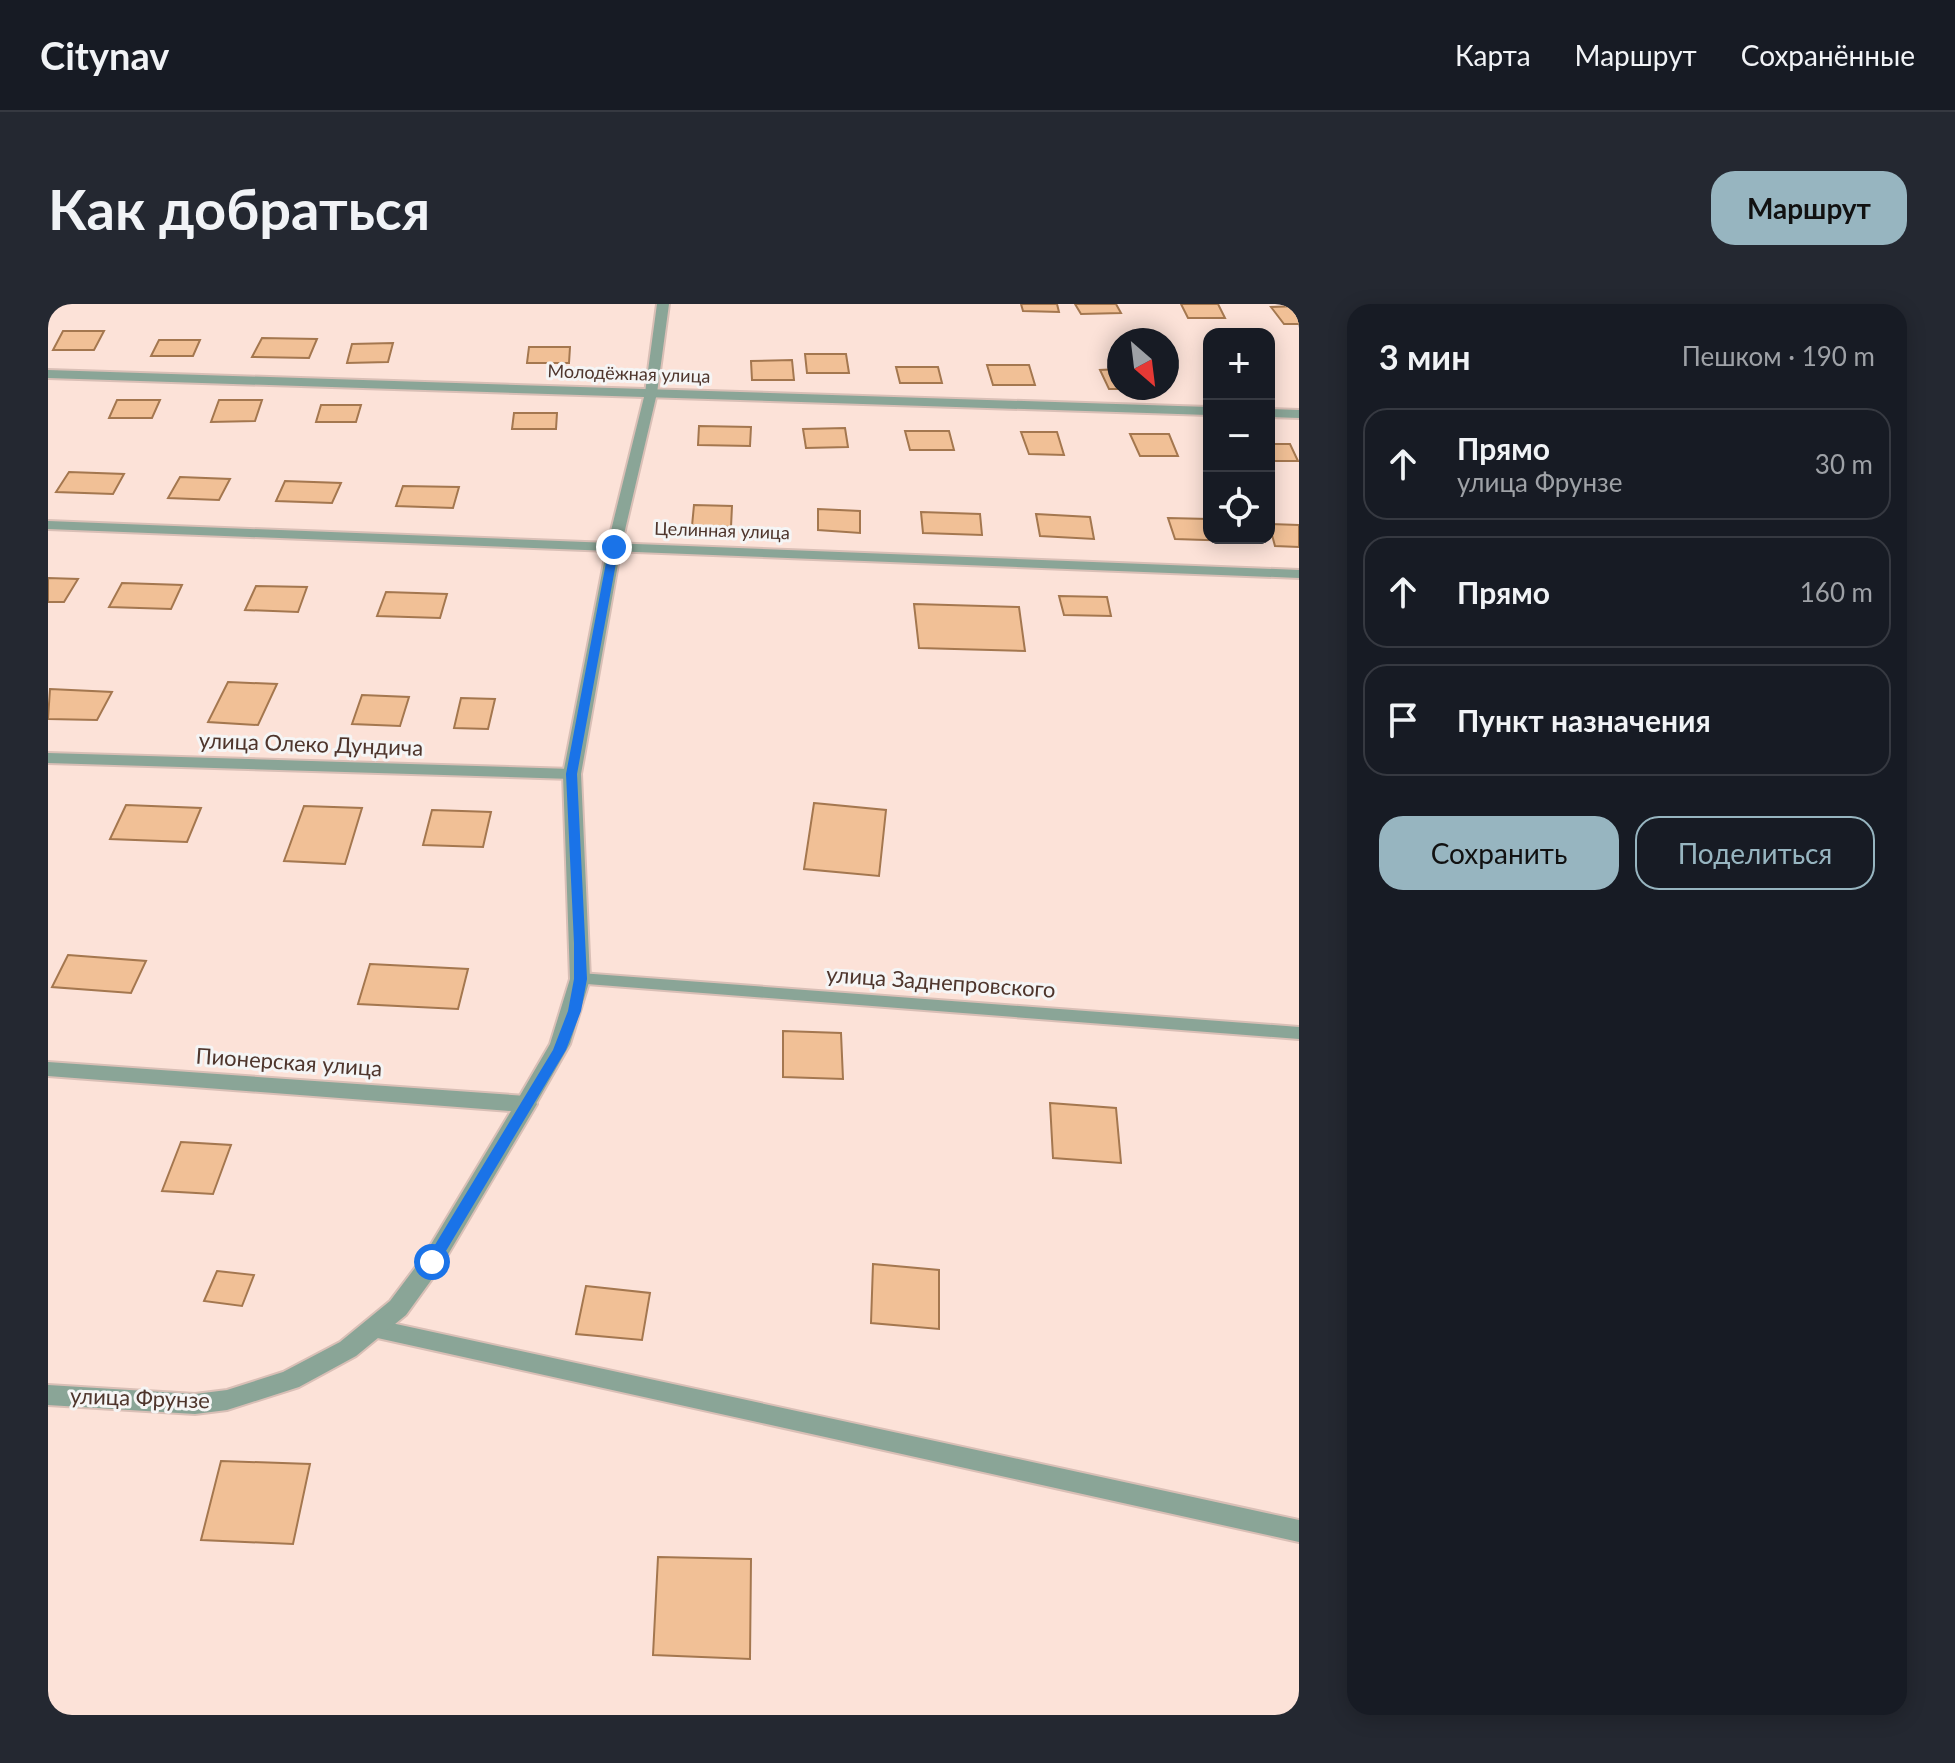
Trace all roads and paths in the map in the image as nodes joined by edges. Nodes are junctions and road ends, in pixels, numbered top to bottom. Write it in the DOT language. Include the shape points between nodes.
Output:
graph roads {
  1 [pos="663,304"];
  2 [pos="48,374"];
  3 [pos="651,393"];
  4 [pos="1203,411"];
  5 [pos="1275,413"];
  6 [pos="1299,414"];
  7 [pos="48,525"];
  8 [pos="614,547"];
  9 [pos="1299,574"];
  10 [pos="48,758"];
  11 [pos="572,774"];
  12 [pos="580,979"];
  13 [pos="1299,1033"];
  14 [pos="48,1069"];
  15 [pos="526,1104"];
  16 [pos="373,1328"];
  17 [pos="48,1395"];
  18 [pos="1299,1531"];
  1 -- 3 [label="street, улица Фрунзе"];
  2 -- 3 [label="street, Молодёжная улица"];
  3 -- 4 [label="street, Молодёжная улица"];
  3 -- 8 [label="street, улица Фрунзе"];
  5 -- 6 [label="street"];
  7 -- 8 [label="street, Целинная улица"];
  8 -- 9 [label="street, Целинная улица"];
  8 -- 11 [label="street, улица Фрунзе"];
  10 -- 11 [label="street, улица Олеко Дундича"];
  11 -- 12 [label="street, улица Фрунзе"];
  12 -- 13 [label="lane, улица Заднепровского"];
  12 -- 15 [label="street, улица Фрунзе" via="560,1050"];
  14 -- 15 [label="street, Пионерская улица"];
  15 -- 16 [label="street, улица Фрунзе" via="432,1262 398,1308"];
  16 -- 17 [label="street, улица Фрунзе" via="348,1349 290,1380 227,1400 195,1404"];
  16 -- 18 [label="lane"];
}
